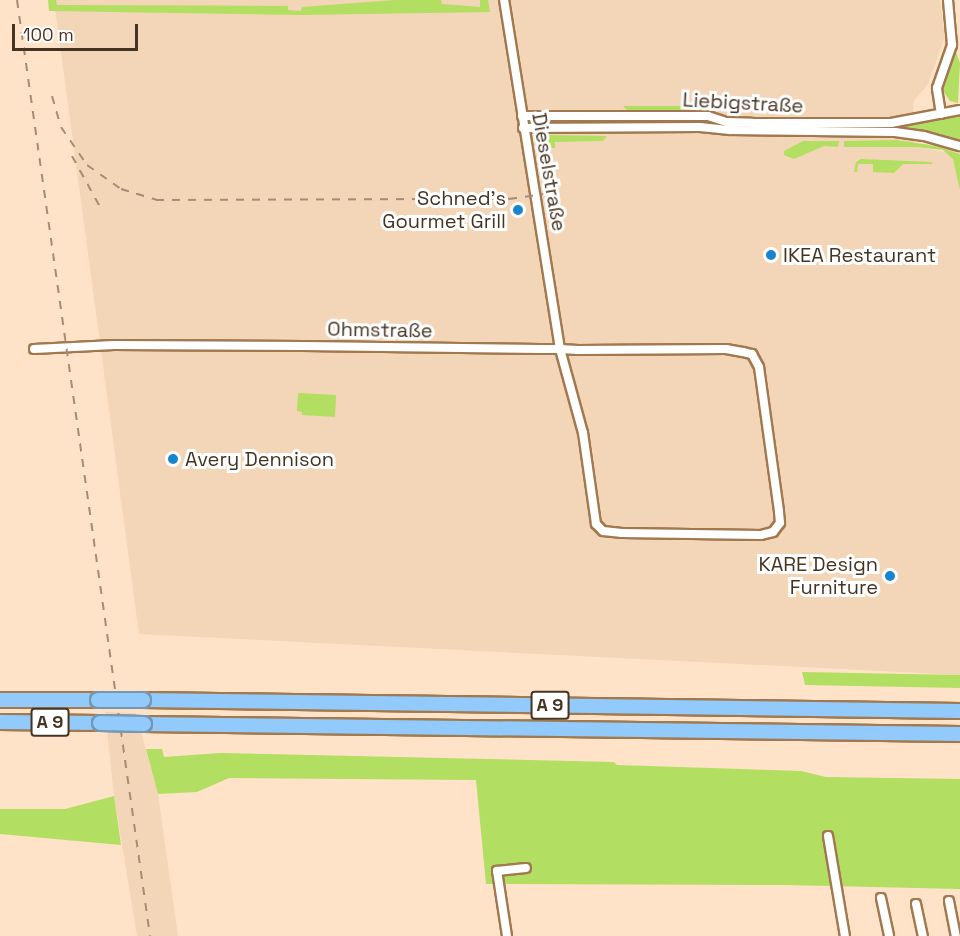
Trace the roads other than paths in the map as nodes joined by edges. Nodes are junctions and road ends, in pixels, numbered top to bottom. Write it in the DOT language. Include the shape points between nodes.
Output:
graph roads {
  1 [pos="504,0"];
  2 [pos="948,0"];
  3 [pos="960,110"];
  4 [pos="941,114"];
  5 [pos="522,116"];
  6 [pos="523,128"];
  7 [pos="960,146"];
  8 [pos="34,349"];
  9 [pos="560,349"];
  10 [pos="726,349"];
  11 [pos="0,700"];
  12 [pos="960,711"];
  13 [pos="0,722"];
  14 [pos="960,734"];
  15 [pos="828,836"];
  16 [pos="526,868"];
  17 [pos="881,898"];
  18 [pos="949,901"];
  19 [pos="916,904"];
  20 [pos="507,936"];
  21 [pos="845,936"];
  22 [pos="889,936"];
  23 [pos="923,936"];
  24 [pos="956,936"];
  1 -- 5 [label="street, Dieselstraße"];
  2 -- 4 [label="street" via="952,45 937,88"];
  3 -- 4 [label="street, Liebigstraße"];
  4 -- 5 [label="street, Liebigstraße" via="903,122 842,123 727,122 708,116"];
  5 -- 6 [label="street, Dieselstraße"];
  6 -- 7 [label="street, Liebigstraße" via="895,132"];
  6 -- 9 [label="street, Dieselstraße"];
  8 -- 9 [label="street, Ohmstraße" via="114,345"];
  9 -- 10 [label="street, Ohmstraße"];
  9 -- 10 [label="street, Dieselstraße" via="582,433 594,519 599,529 622,533 767,534 780,523 759,367 752,354"];
  11 -- 12 [label="highway, A 9, bridge"];
  13 -- 14 [label="highway, A 9, bridge"];
  15 -- 21 [label="street"];
  16 -- 20 [label="street" via="497,871"];
  17 -- 22 [label="street"];
  18 -- 24 [label="street"];
  19 -- 23 [label="street"];
}
